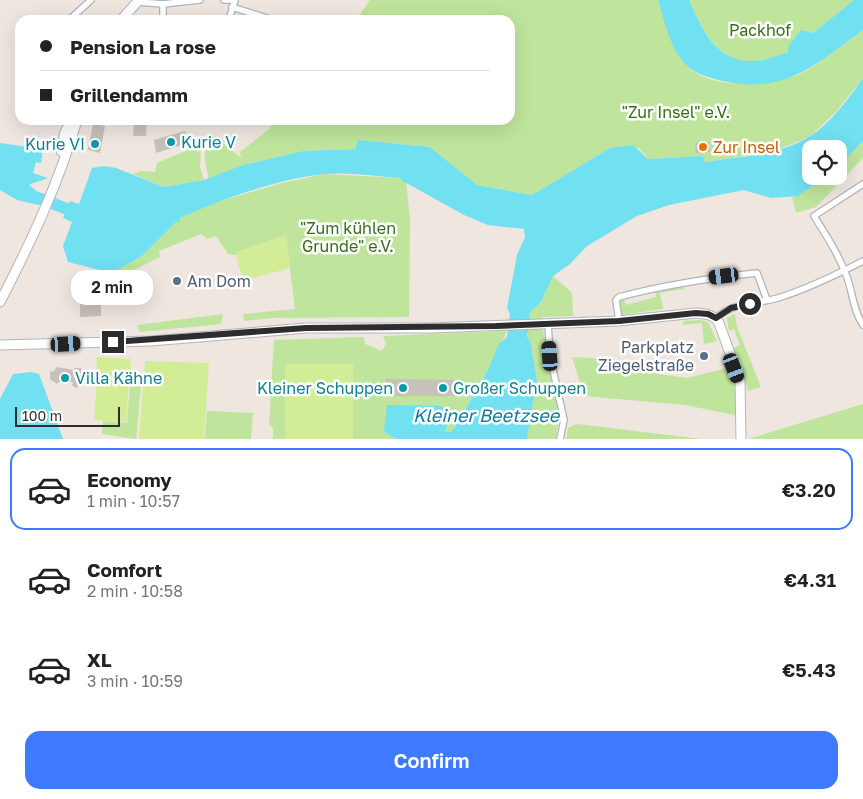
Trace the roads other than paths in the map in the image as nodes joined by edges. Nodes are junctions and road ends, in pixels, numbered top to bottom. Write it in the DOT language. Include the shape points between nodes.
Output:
graph roads {
  1 [pos="91,0"];
  2 [pos="200,0"];
  3 [pos="224,0"];
  4 [pos="235,0"];
  5 [pos="137,1"];
  6 [pos="163,4"];
  7 [pos="232,7"];
  8 [pos="75,15"];
  9 [pos="125,15"];
  10 [pos="163,15"];
  11 [pos="230,15"];
  12 [pos="257,15"];
  13 [pos="69,125"];
  14 [pos="75,125"];
  15 [pos="54,181"];
  16 [pos="863,184"];
  17 [pos="863,260"];
  18 [pos="845,270"];
  19 [pos="767,300"];
  20 [pos="0,302"];
  21 [pos="716,318"];
  22 [pos="619,321"];
  23 [pos="544,323"];
  24 [pos="863,324"];
  25 [pos="0,345"];
  26 [pos="560,439"];
  27 [pos="741,439"];
  1 -- 8 [label="street"];
  2 -- 6 [label="street"];
  3 -- 4 [label="street"];
  4 -- 7 [label="street"];
  5 -- 6 [label="street"];
  5 -- 9 [label="main road"];
  6 -- 10 [label="street"];
  7 -- 11 [label="street"];
  7 -- 12 [label="street"];
  13 -- 15 [label="main road"];
  14 -- 15 [label="main road"];
  15 -- 20 [label="main road" via="20,264"];
  16 -- 18 [label="street" via="814,216"];
  17 -- 18 [label="street"];
  18 -- 19 [label="street"];
  18 -- 24 [label="street" via="854,310"];
  19 -- 21 [label="street" via="731,308"];
  19 -- 22 [label="street" via="757,273 706,278 619,297 616,300"];
  21 -- 22 [label="main road" via="696,313"];
  21 -- 27 [label="main road" via="740,381"];
  22 -- 23 [label="main road"];
  23 -- 25 [label="main road" via="306,328 151,341"];
  23 -- 26 [label="street" via="564,420"];
}
